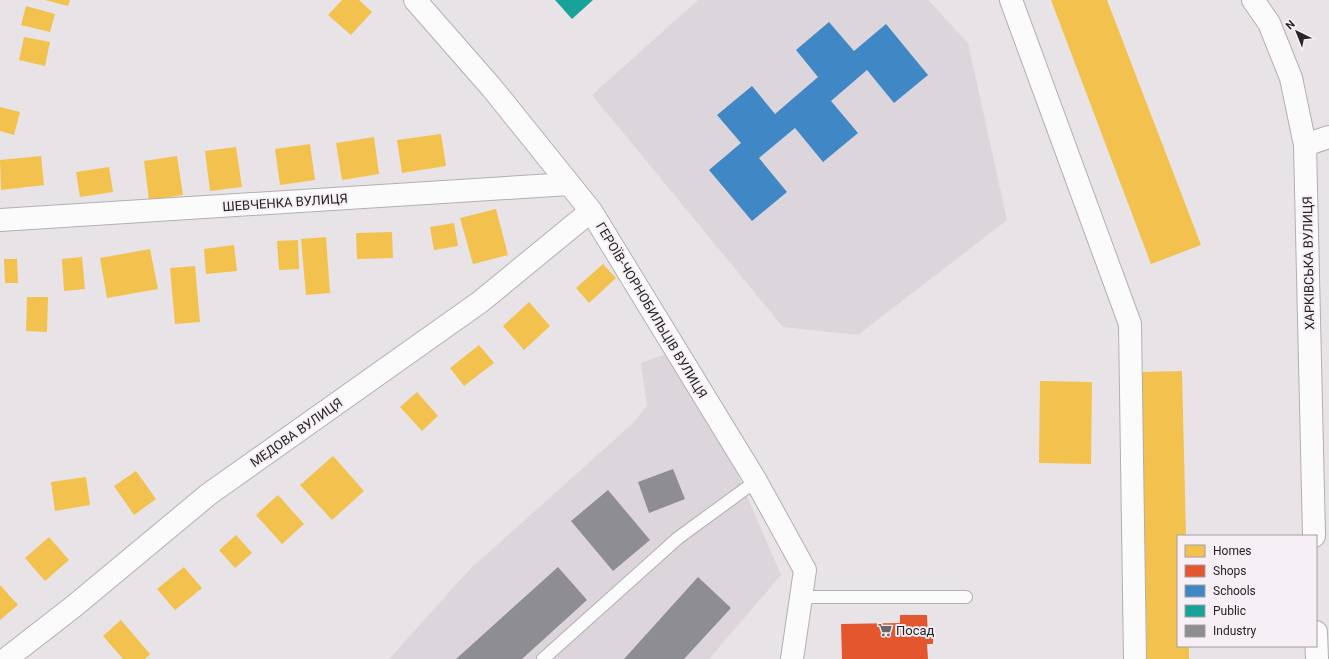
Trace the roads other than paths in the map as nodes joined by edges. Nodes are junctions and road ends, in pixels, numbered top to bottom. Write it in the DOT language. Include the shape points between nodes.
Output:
graph roads {
  1 [pos="415,0"];
  2 [pos="1011,0"];
  3 [pos="1253,0"];
  4 [pos="1329,136"];
  5 [pos="1305,145"];
  6 [pos="569,184"];
  7 [pos="591,211"];
  8 [pos="0,220"];
  9 [pos="756,480"];
  10 [pos="1314,535"];
  11 [pos="801,597"];
  12 [pos="966,597"];
  13 [pos="1317,647"];
  14 [pos="6,659"];
  15 [pos="543,659"];
  16 [pos="792,659"];
  17 [pos="1135,659"];
  18 [pos="1317,659"];
  1 -- 6 [label="street, ГЕРОЇВ-ЧОРНОБИЛЬЦІВ ВУЛИЦЯ" via="492,88"];
  2 -- 17 [label="street" via="1130,324"];
  3 -- 5 [label="street, ХАРКІВСЬКА ВУЛИЦЯ" via="1269,23 1292,78"];
  4 -- 5 [label="street"];
  5 -- 10 [label="street, ХАРКІВСЬКА ВУЛИЦЯ"];
  6 -- 7 [label="street, ГЕРОЇВ-ЧОРНОБИЛЬЦІВ ВУЛИЦЯ"];
  6 -- 8 [label="street, ШЕВЧЕНКА ВУЛИЦЯ"];
  7 -- 9 [label="street, ГЕРОЇВ-ЧОРНОБИЛЬЦІВ ВУЛИЦЯ"];
  7 -- 14 [label="street, МЕДОВА ВУЛИЦЯ" via="480,302 209,494 74,607"];
  9 -- 11 [label="street, ГЕРОЇВ-ЧОРНОБИЛЬЦІВ ВУЛИЦЯ" via="805,570"];
  9 -- 15 [label="lane" via="678,538"];
  11 -- 12 [label="lane"];
  11 -- 16 [label="street, ГЕРОЇВ-ЧОРНОБИЛЬЦІВ ВУЛИЦЯ"];
  13 -- 18 [label="street"];
}
